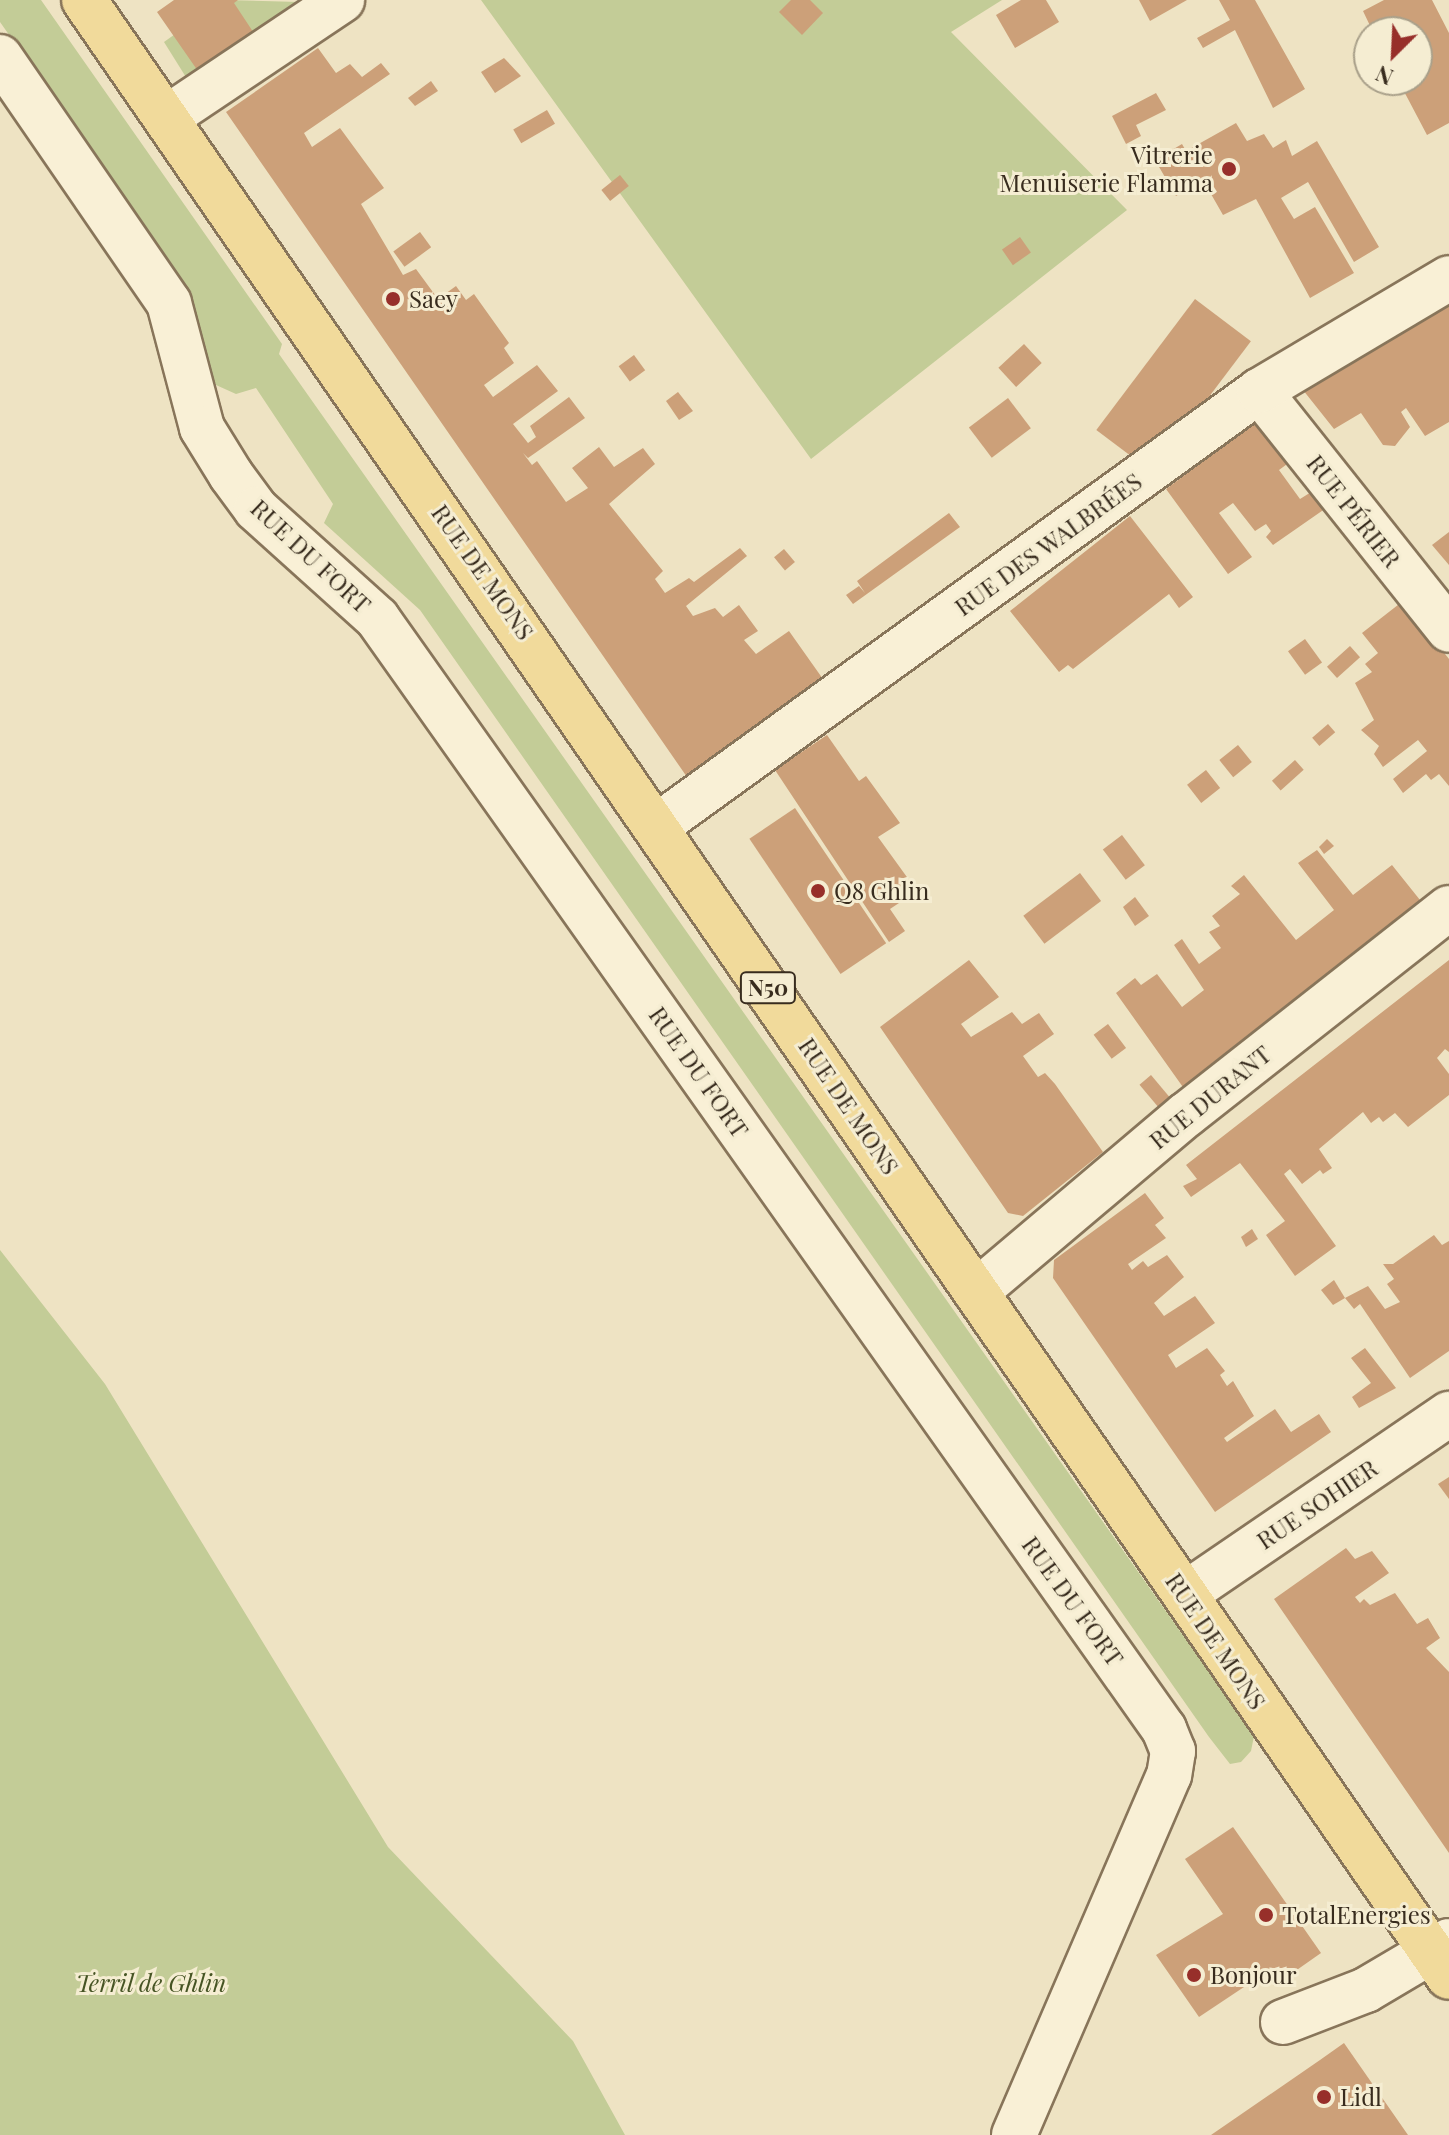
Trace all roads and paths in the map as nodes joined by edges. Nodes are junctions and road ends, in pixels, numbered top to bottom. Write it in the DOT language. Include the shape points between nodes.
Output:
graph roads {
  1 [pos="84,0"];
  2 [pos="342,0"];
  3 [pos="0,57"];
  4 [pos="166,118"];
  5 [pos="1449,278"];
  6 [pos="1259,391"];
  7 [pos="1449,630"];
  8 [pos="657,826"];
  9 [pos="1449,908"];
  10 [pos="976,1292"];
  11 [pos="1449,1414"];
  12 [pos="1185,1594"];
  13 [pos="1443,1957"];
  14 [pos="1283,2022"];
  15 [pos="1014,2135"];
  1 -- 4 [label="main road, RUE DE MONS / N50"];
  2 -- 4 [label="street"];
  3 -- 15 [label="street, RUE DU FORT" via="169,303 202,428 231,475 256,509 377,618 1164,1729 1173,1751 1169,1775"];
  4 -- 8 [label="main road, RUE DE MONS / N50"];
  5 -- 6 [label="street, RUE DES WALBRÉES"];
  6 -- 7 [label="street, RUE PÉRIER"];
  6 -- 8 [label="street, RUE DES WALBRÉES"];
  8 -- 10 [label="main road, RUE DE MONS / N50"];
  9 -- 10 [label="street, RUE DURANT" via="1187,1114"];
  10 -- 12 [label="main road, RUE DE MONS / N50"];
  11 -- 12 [label="street, RUE SOHIER"];
  12 -- 13 [label="main road, RUE DE MONS / N50"];
  13 -- 14 [label="street"];
}
